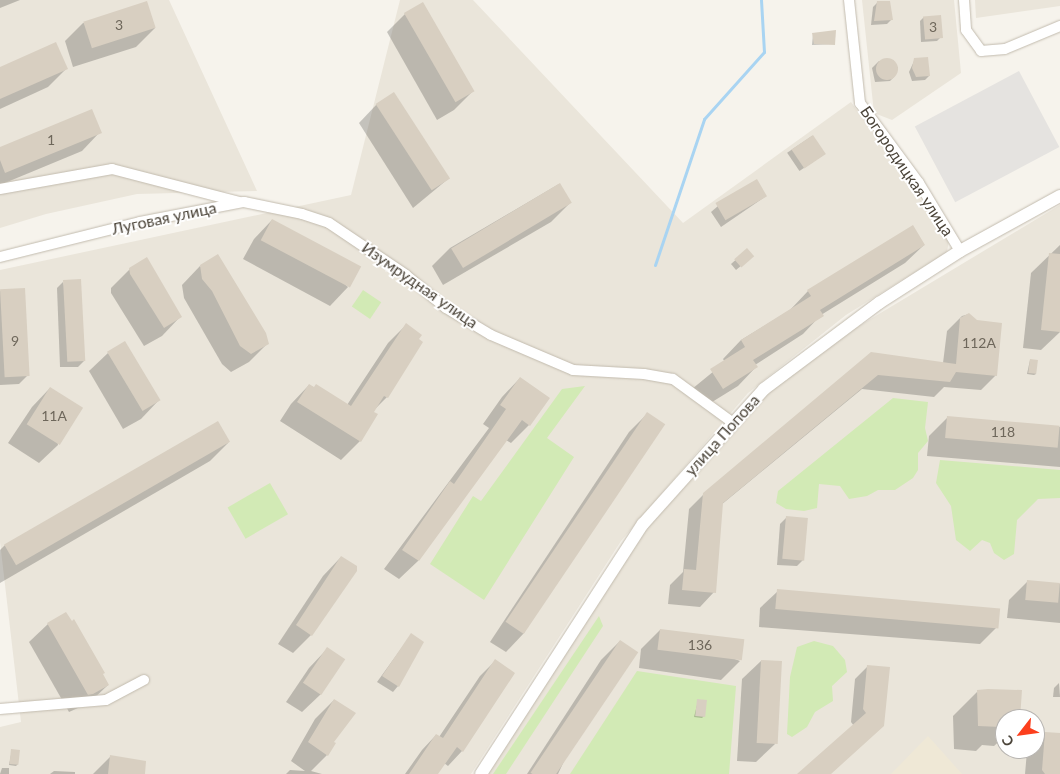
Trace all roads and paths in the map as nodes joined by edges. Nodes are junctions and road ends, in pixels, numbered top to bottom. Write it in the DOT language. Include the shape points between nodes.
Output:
graph roads {
  1 [pos="849,0"];
  2 [pos="964,0"];
  3 [pos="1060,26"];
  4 [pos="0,189"];
  5 [pos="1060,196"];
  6 [pos="244,202"];
  7 [pos="329,223"];
  8 [pos="960,251"];
  9 [pos="0,258"];
  10 [pos="732,422"];
  11 [pos="144,680"];
  12 [pos="0,709"];
  13 [pos="481,774"];
  1 -- 8 [label="street, Богородицкая улица" via="860,103 919,183"];
  2 -- 3 [label="street" via="966,30 981,51 1006,49"];
  4 -- 6 [label="street" via="112,170"];
  5 -- 8 [label="street, улица Попова"];
  6 -- 7 [label="street, Луговая улица"];
  6 -- 9 [label="street, Луговая улица" via="140,222"];
  7 -- 10 [label="street, Изумрудная улица" via="398,270 446,308 491,335 573,370 673,379"];
  8 -- 10 [label="street, улица Попова" via="822,343 764,389"];
  10 -- 13 [label="street, улица Попова" via="642,524"];
  11 -- 12 [label="street" via="106,700"];
}
